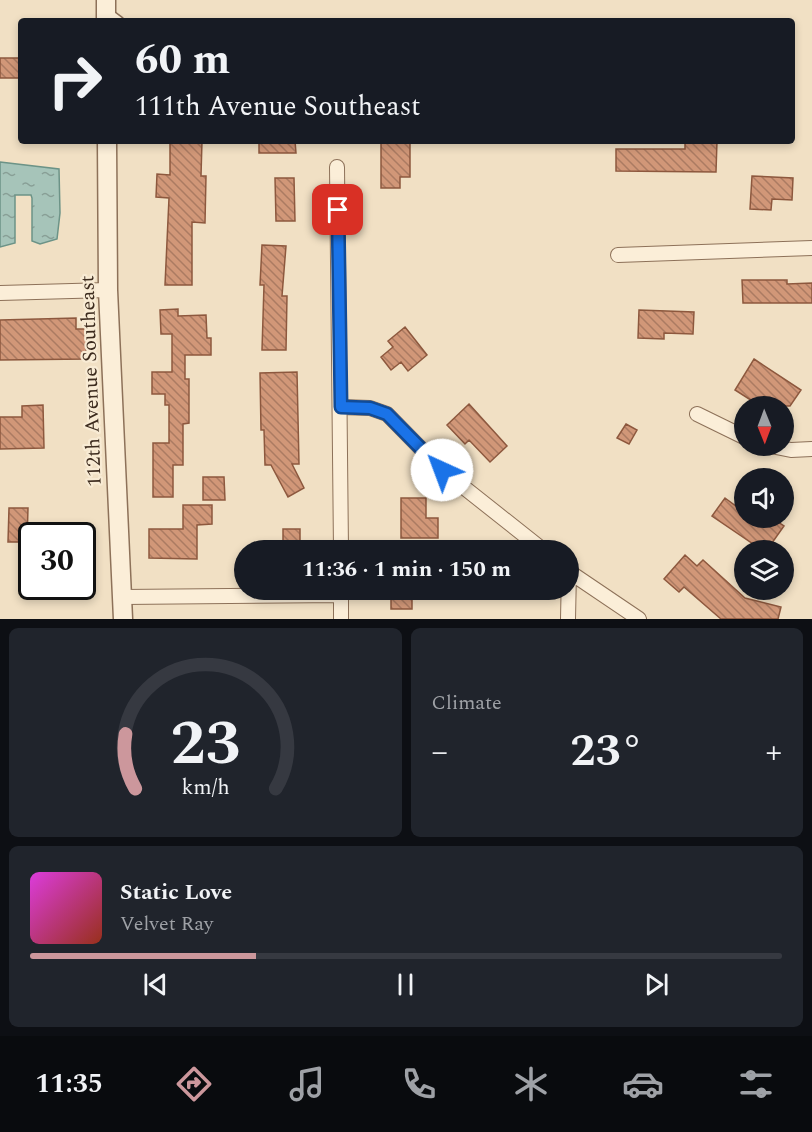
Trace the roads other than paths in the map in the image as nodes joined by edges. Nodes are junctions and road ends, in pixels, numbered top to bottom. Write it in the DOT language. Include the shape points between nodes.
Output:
graph roads {
  1 [pos="107,144"];
  2 [pos="337,167"];
  3 [pos="812,248"];
  4 [pos="618,255"];
  5 [pos="108,290"];
  6 [pos="0,293"];
  7 [pos="341,407"];
  8 [pos="697,414"];
  9 [pos="734,432"];
  10 [pos="812,449"];
  11 [pos="794,450"];
  12 [pos="341,540"];
  13 [pos="530,540"];
  14 [pos="579,578"];
  15 [pos="234,594"];
  16 [pos="123,597"];
  17 [pos="342,600"];
  18 [pos="568,600"];
  19 [pos="123,619"];
  20 [pos="341,619"];
  21 [pos="568,619"];
  22 [pos="639,619"];
  1 -- 5 [label="street, 112th Avenue Southeast"];
  2 -- 7 [label="street"];
  3 -- 4 [label="street"];
  5 -- 6 [label="street"];
  5 -- 16 [label="street, 112th Avenue Southeast"];
  7 -- 12 [label="street"];
  7 -- 13 [label="street" via="370,408 387,414 442,470"];
  8 -- 9 [label="street"];
  10 -- 11 [label="street"];
  14 -- 22 [label="street"];
  15 -- 16 [label="street"];
  16 -- 19 [label="street, 112th Avenue Southeast"];
  17 -- 20 [label="street"];
  18 -- 21 [label="street"];
}
